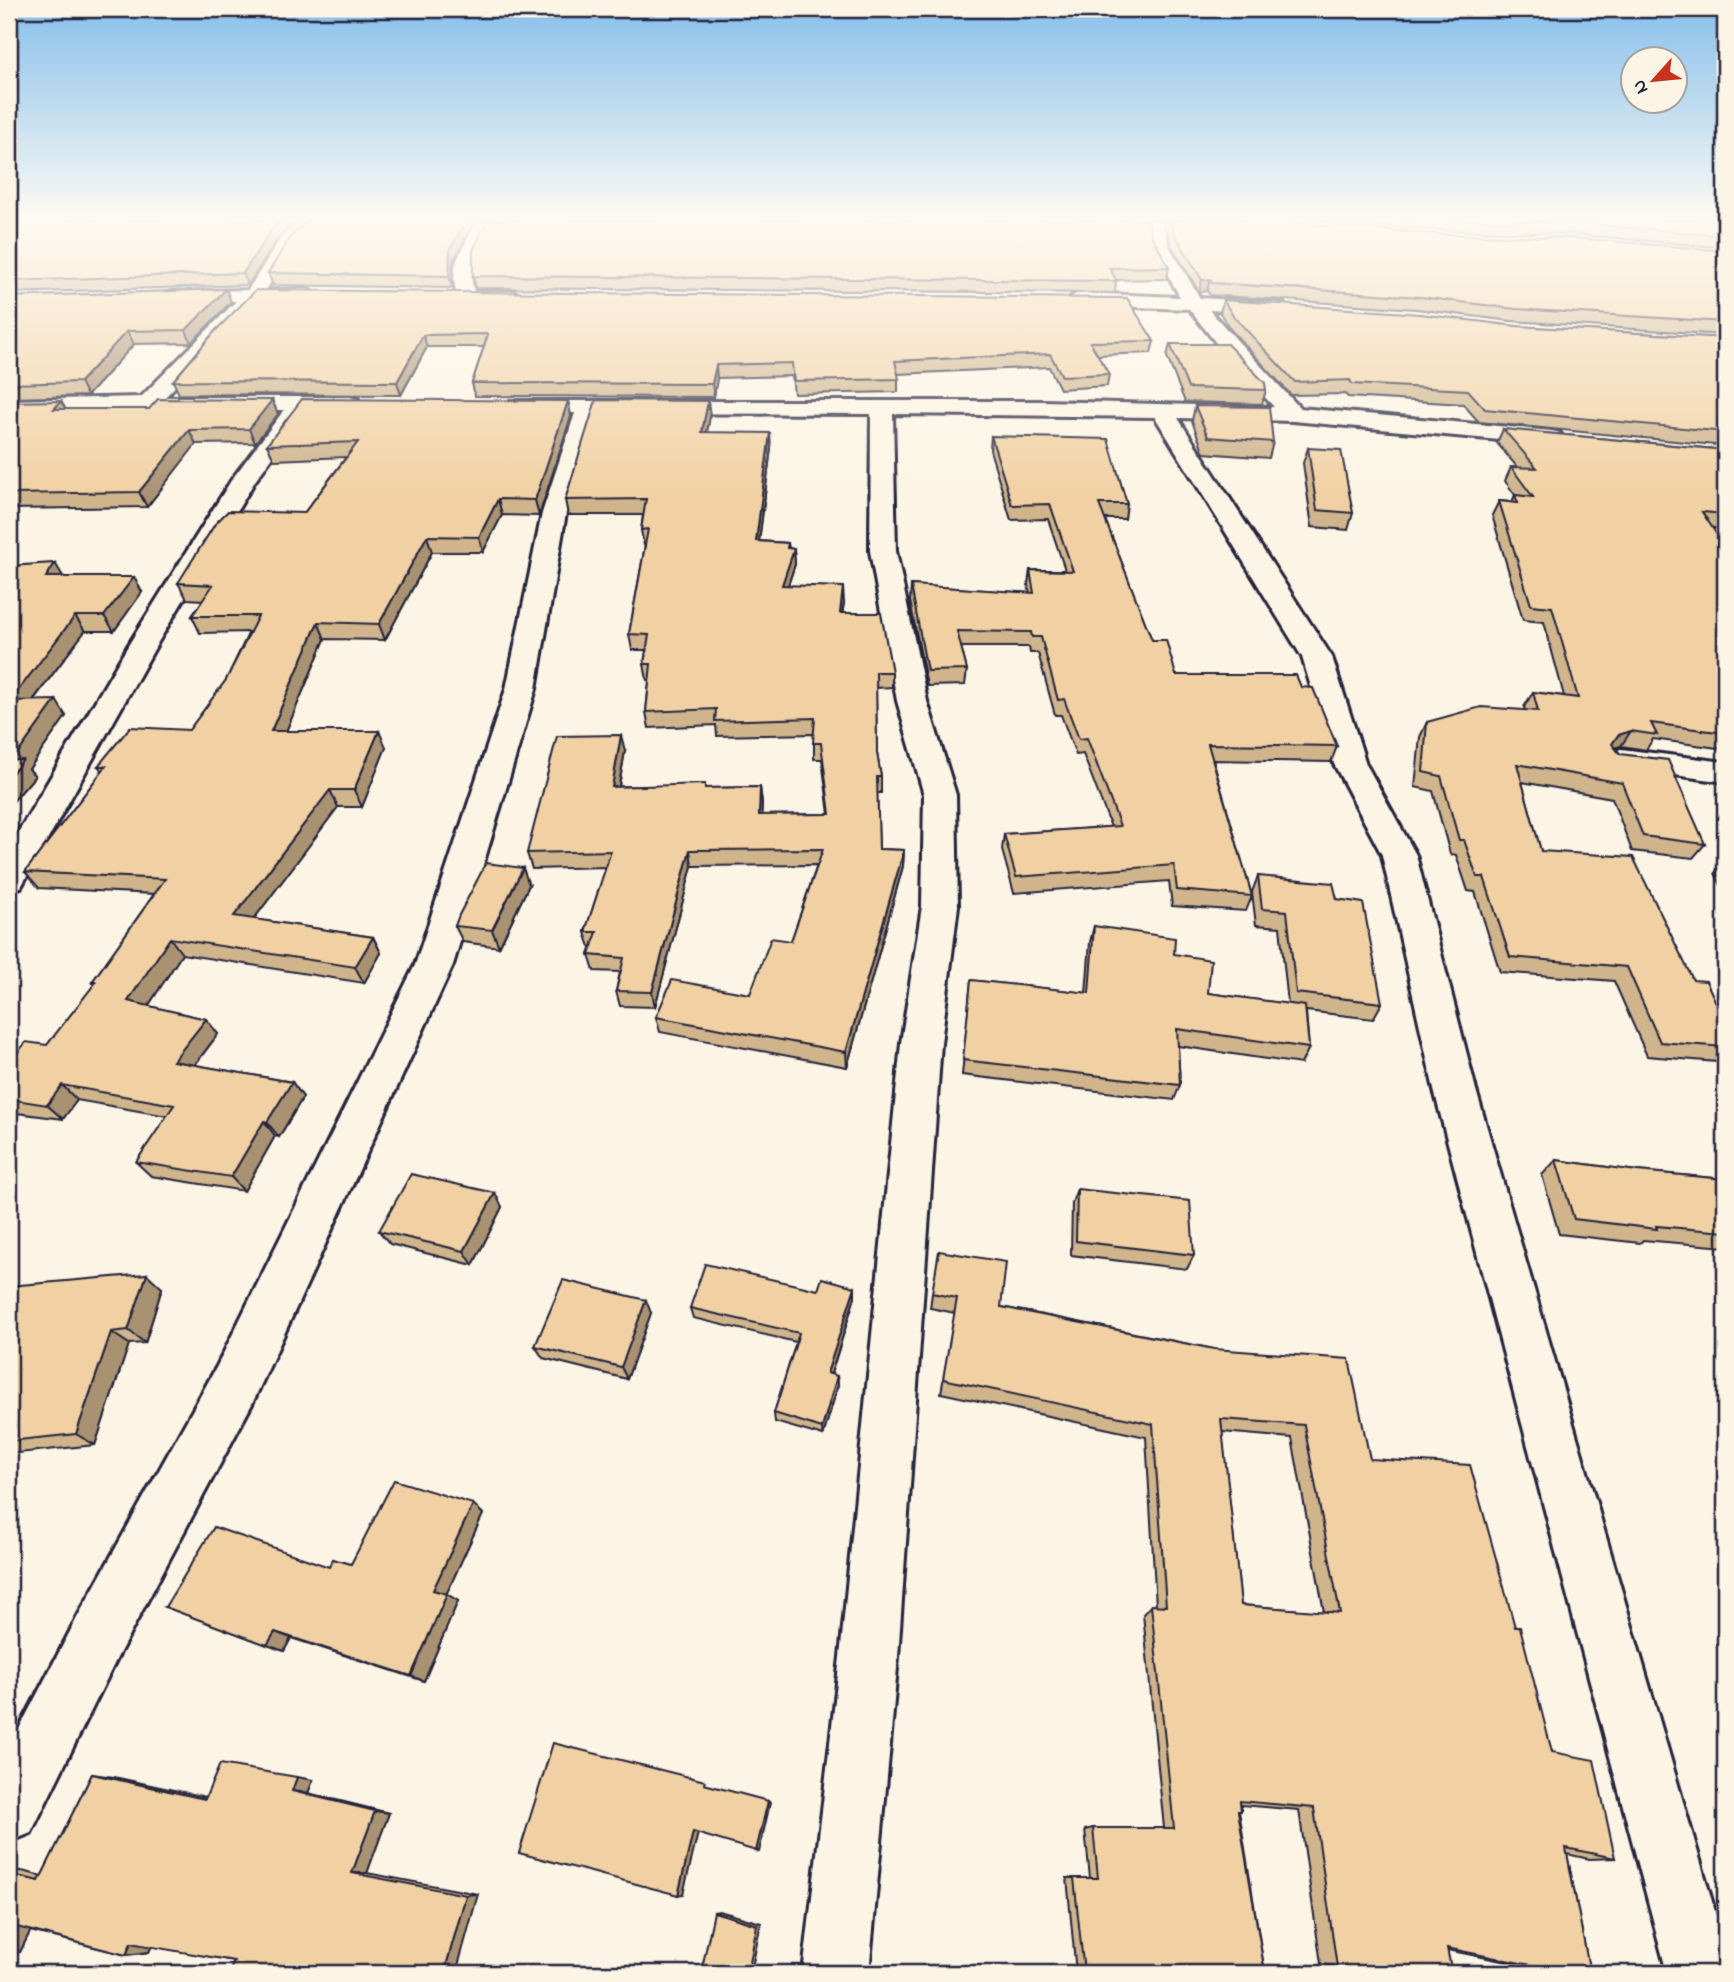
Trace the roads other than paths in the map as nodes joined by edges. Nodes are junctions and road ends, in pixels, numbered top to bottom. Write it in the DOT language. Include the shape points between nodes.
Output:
graph roads {
  1 [pos="236,312"];
  2 [pos="1200,312"];
  3 [pos="147,403"];
  4 [pos="300,404"];
  5 [pos="365,404"];
  6 [pos="494,405"];
  7 [pos="588,406"];
  8 [pos="9,407"];
  9 [pos="882,409"];
  10 [pos="1162,410"];
  11 [pos="1293,414"];
  12 [pos="1570,439"];
  13 [pos="1621,759"];
  14 [pos="1725,772"];
  15 [pos="9,878"];
  16 [pos="9,1811"];
  17 [pos="836,1973"];
  18 [pos="1700,1973"];
  1 -- 3 [label="street"];
  2 -- 11 [label="street"];
  3 -- 4 [label="street"];
  3 -- 8 [label="street"];
  4 -- 5 [label="street"];
  4 -- 15 [label="street" via="244,480 136,656"];
  6 -- 7 [label="street"];
  7 -- 9 [label="street"];
  7 -- 16 [label="street" via="554,513 521,689 435,965 235,1384"];
  9 -- 10 [label="street"];
  9 -- 17 [label="street" via="883,551 912,701 940,795 940,906 921,1043 869,1657"];
  10 -- 11 [label="street"];
  10 -- 18 [label="street" via="1317,657 1350,764 1399,855 1455,1090"];
  11 -- 12 [label="street"];
  13 -- 14 [label="street"];
}
